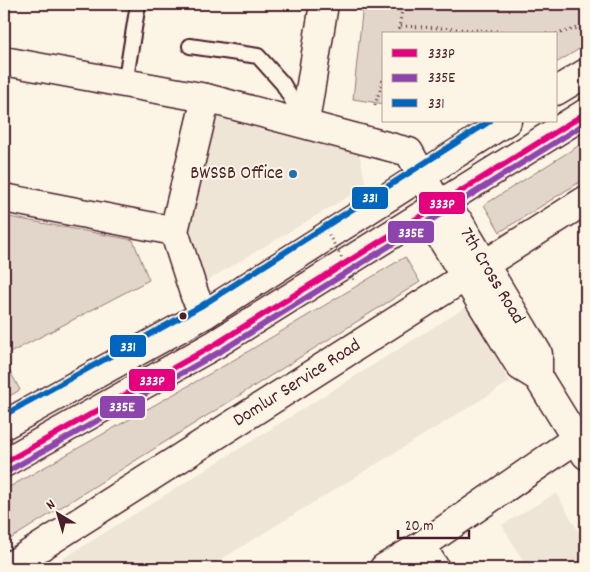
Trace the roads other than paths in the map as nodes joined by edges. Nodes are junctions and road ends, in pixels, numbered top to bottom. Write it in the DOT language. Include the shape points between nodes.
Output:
graph roads {
  1 [pos="138,4"];
  2 [pos="324,4"];
  3 [pos="190,46"];
  4 [pos="4,61"];
  5 [pos="586,73"];
  6 [pos="125,84"];
  7 [pos="558,90"];
  8 [pos="206,98"];
  9 [pos="586,113"];
  10 [pos="304,122"];
  11 [pos="505,122"];
  12 [pos="422,175"];
  13 [pos="4,198"];
  14 [pos="586,200"];
  15 [pos="439,206"];
  16 [pos="174,231"];
  17 [pos="475,270"];
  18 [pos="205,314"];
  19 [pos="4,425"];
  20 [pos="583,442"];
  21 [pos="4,463"];
  22 [pos="428,557"];
  23 [pos="7,568"];
  24 [pos="384,568"];
  1 -- 6 [label="lane"];
  2 -- 10 [label="street"];
  3 -- 10 [label="lane" via="258,56 283,84"];
  4 -- 6 [label="street"];
  5 -- 7 [label="street"];
  6 -- 8 [label="street"];
  8 -- 10 [label="street"];
  8 -- 16 [label="street"];
  9 -- 15 [label="street"];
  10 -- 12 [label="street" via="409,152"];
  11 -- 12 [label="street"];
  12 -- 15 [label="street"];
  12 -- 18 [label="street"];
  13 -- 16 [label="street"];
  14 -- 17 [label="street, Domlur Service Road"];
  15 -- 17 [label="street, 7th Cross Road" via="439,234"];
  15 -- 21 [label="street" via="216,344"];
  16 -- 18 [label="street" via="195,296"];
  17 -- 20 [label="street, 7th Cross Road" via="520,366 538,377"];
  17 -- 23 [label="street, Domlur Service Road"];
  18 -- 19 [label="street"];
  20 -- 22 [label="street"];
  22 -- 24 [label="street"];
}
